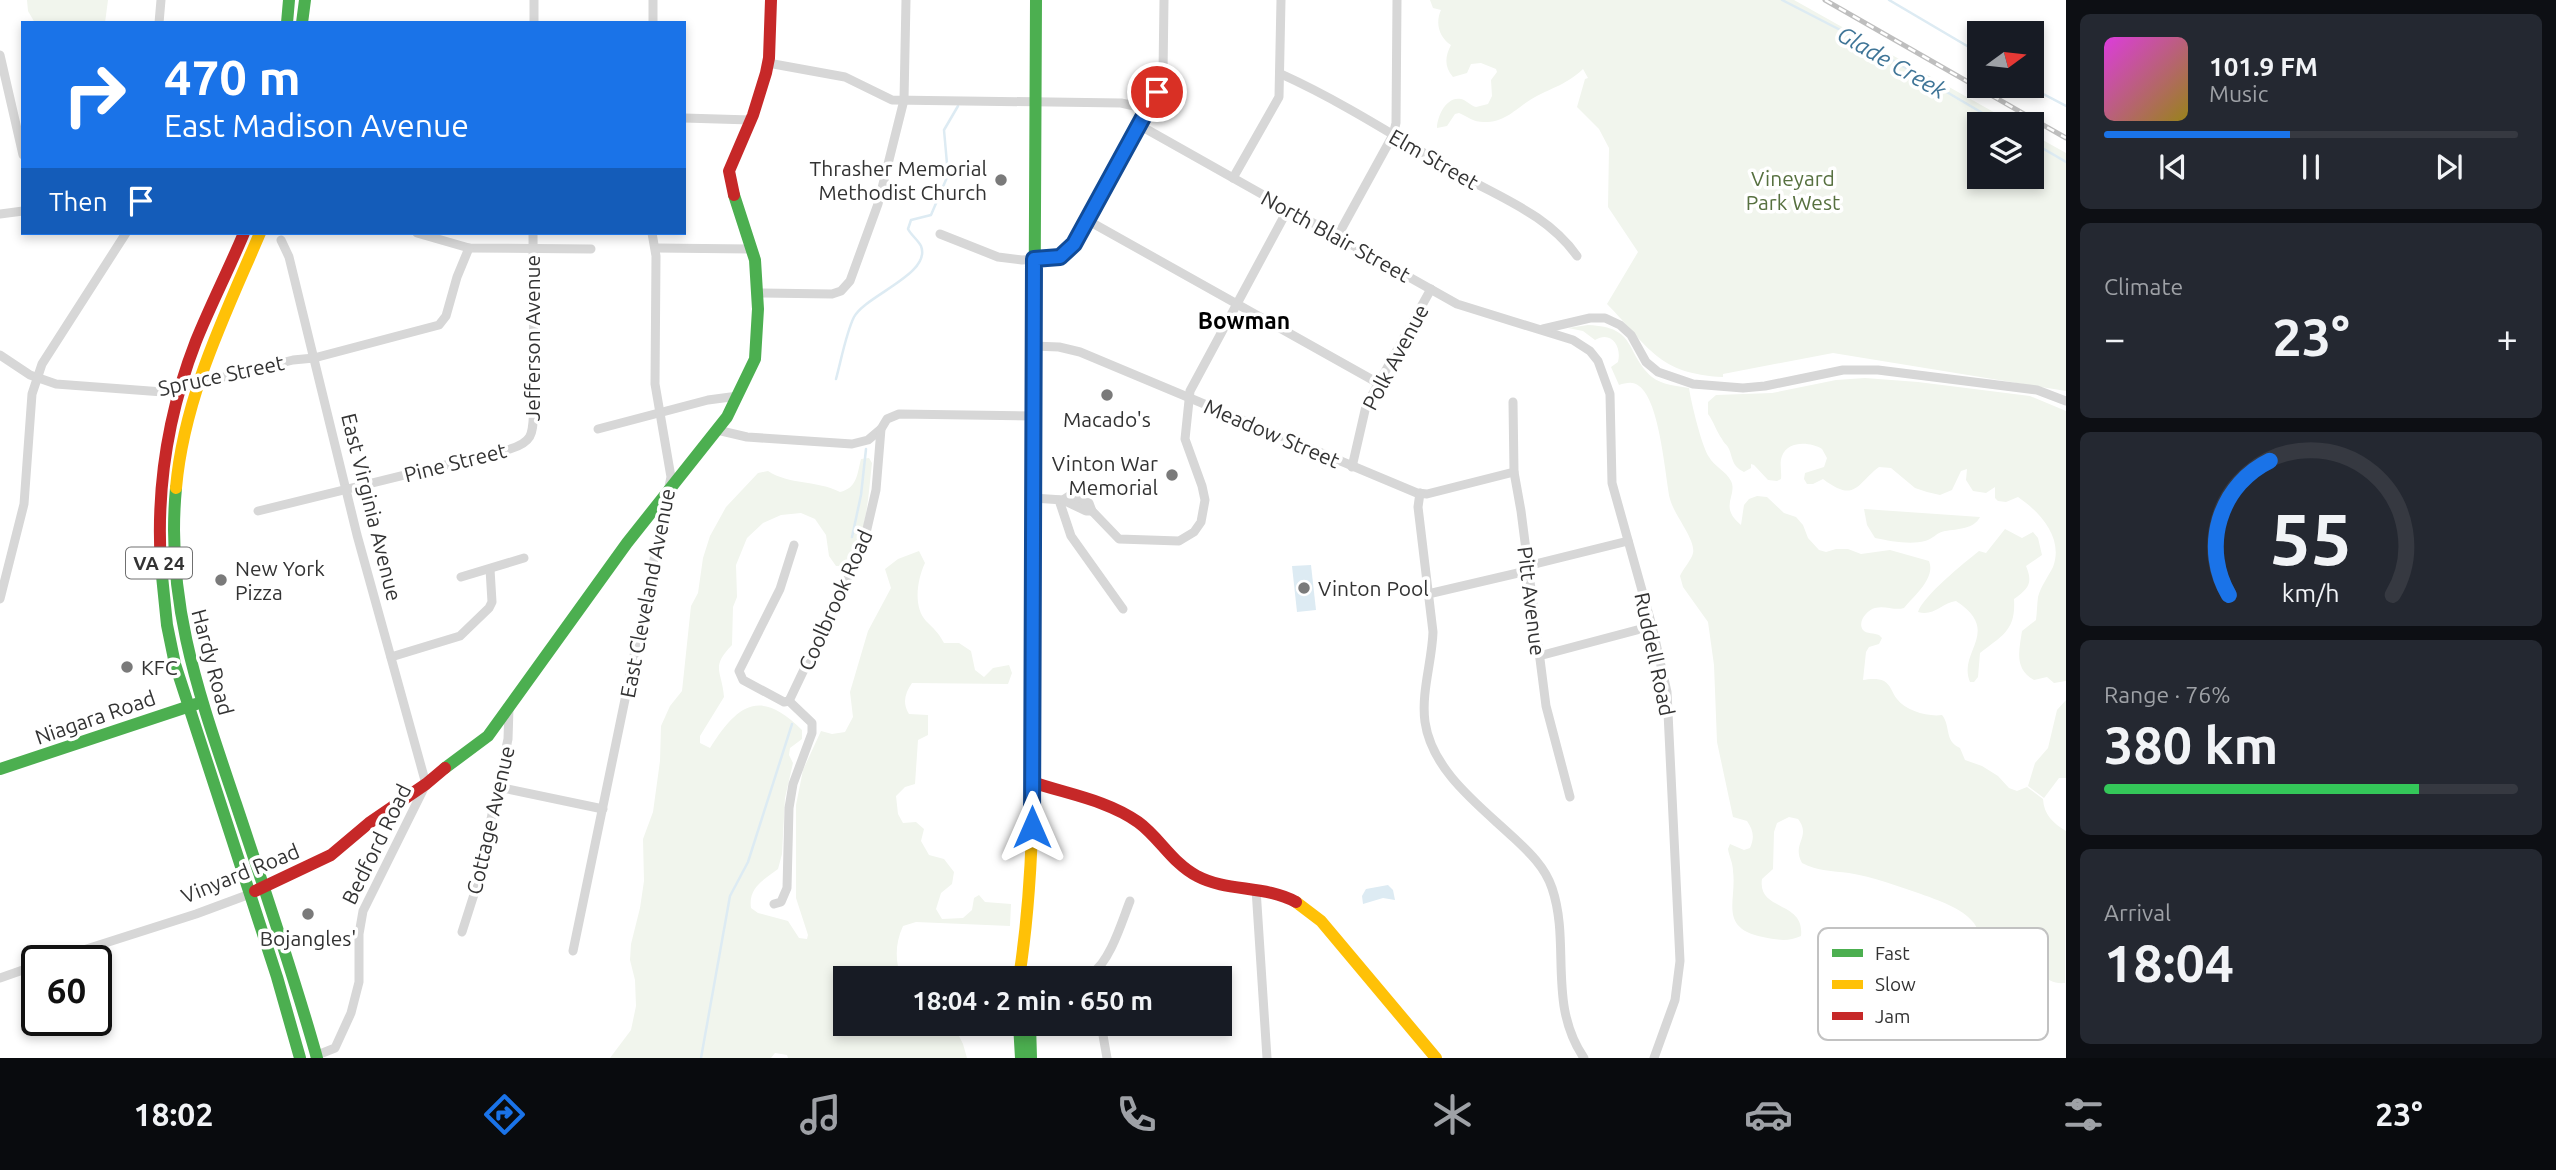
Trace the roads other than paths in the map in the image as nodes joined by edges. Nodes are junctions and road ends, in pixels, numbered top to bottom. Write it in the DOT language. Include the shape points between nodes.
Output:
graph roads {
  1 [pos="162,0"];
  2 [pos="289,0"];
  3 [pos="305,0"];
  4 [pos="534,0"];
  5 [pos="653,0"];
  6 [pos="771,0"];
  7 [pos="906,0"];
  8 [pos="1036,0"];
  9 [pos="1164,0"];
  10 [pos="1281,0"];
  11 [pos="1397,0"];
  12 [pos="159,21"];
  13 [pos="287,21"];
  14 [pos="302,21"];
  15 [pos="534,21"];
  16 [pos="653,21"];
  17 [pos="0,55"];
  18 [pos="768,62"];
  19 [pos="1281,74"];
  20 [pos="904,100"];
  21 [pos="1034,102"];
  22 [pos="1148,109"];
  23 [pos="686,118"];
  24 [pos="751,120"];
  25 [pos="1139,125"];
  26 [pos="1394,135"];
  27 [pos="21,146"];
  28 [pos="1233,178"];
  29 [pos="1288,209"];
  30 [pos="21,211"];
  31 [pos="0,214"];
  32 [pos="1087,220"];
  33 [pos="940,234"];
  34 [pos="125,235"];
  35 [pos="243,235"];
  36 [pos="259,235"];
  37 [pos="424,235"];
  38 [pos="457,235"];
  39 [pos="533,235"];
  40 [pos="653,235"];
  41 [pos="1337,237"];
  42 [pos="281,240"];
  43 [pos="456,244"];
  44 [pos="469,248"];
  45 [pos="532,248"];
  46 [pos="656,248"];
  47 [pos="591,249"];
  48 [pos="751,249"];
  49 [pos="1577,256"];
  50 [pos="1034,259"];
  51 [pos="1431,289"];
  52 [pos="758,293"];
  53 [pos="1236,303"];
  54 [pos="1542,329"];
  55 [pos="1034,346"];
  56 [pos="0,355"];
  57 [pos="314,358"];
  58 [pos="36,378"];
  59 [pos="198,382"];
  60 [pos="1378,383"];
  61 [pos="180,388"];
  62 [pos="738,396"];
  63 [pos="1189,398"];
  64 [pos="2066,401"];
  65 [pos="1513,402"];
  66 [pos="659,412"];
  67 [pos="1034,416"];
  68 [pos="598,429"];
  69 [pos="881,429"];
  70 [pos="717,430"];
  71 [pos="528,441"];
  72 [pos="1352,467"];
  73 [pos="1514,472"];
  74 [pos="346,490"];
  75 [pos="666,493"];
  76 [pos="1420,494"];
  77 [pos="1033,498"];
  78 [pos="1061,500"];
  79 [pos="258,512"];
  80 [pos="1628,541"];
  81 [pos="794,545"];
  82 [pos="524,558"];
  83 [pos="1527,567"];
  84 [pos="489,569"];
  85 [pos="461,577"];
  86 [pos="1429,594"];
  87 [pos="0,599"];
  88 [pos="1123,610"];
  89 [pos="1652,626"];
  90 [pos="1539,656"];
  91 [pos="391,657"];
  92 [pos="789,701"];
  93 [pos="203,702"];
  94 [pos="188,706"];
  95 [pos="509,708"];
  96 [pos="0,769"];
  97 [pos="1032,782"];
  98 [pos="426,784"];
  99 [pos="498,787"];
  100 [pos="1570,797"];
  101 [pos="603,809"];
  102 [pos="263,888"];
  103 [pos="1256,888"];
  104 [pos="250,894"];
  105 [pos="1130,901"];
  106 [pos="774,904"];
  107 [pos="462,932"];
  108 [pos="1026,933"];
  109 [pos="99,945"];
  110 [pos="573,951"];
  111 [pos="1021,966"];
  112 [pos="1027,966"];
  113 [pos="1100,966"];
  114 [pos="21,971"];
  115 [pos="0,978"];
  116 [pos="1020,1036"];
  117 [pos="1030,1036"];
  118 [pos="1103,1036"];
  119 [pos="300,1056"];
  120 [pos="317,1057"];
  121 [pos="1021,1058"];
  122 [pos="1031,1058"];
  123 [pos="1107,1058"];
  124 [pos="1267,1058"];
  125 [pos="1436,1058"];
  126 [pos="1584,1058"];
  127 [pos="1654,1058"];
  1 -- 12 [label="street"];
  2 -- 13 [label="main road"];
  3 -- 14 [label="main road"];
  4 -- 15 [label="street"];
  5 -- 16 [label="street"];
  6 -- 18 [label="main road, Bedford Road"];
  7 -- 20 [label="street"];
  8 -- 21 [label="main road"];
  9 -- 22 [label="street" via="1162,75"];
  10 -- 19 [label="street"];
  11 -- 26 [label="street"];
  17 -- 27 [label="street"];
  18 -- 20 [label="street" via="845,77 886,98"];
  18 -- 24 [label="main road, Bedford Road"];
  19 -- 26 [label="street, Elm Street"];
  19 -- 28 [label="street" via="1277,100"];
  20 -- 21 [label="street"];
  20 -- 52 [label="street" via="878,204 850,281 832,294"];
  21 -- 22 [label="street" via="1121,103"];
  21 -- 50 [label="main road"];
  22 -- 25 [label="street"];
  23 -- 24 [label="street"];
  24 -- 48 [label="main road, Bedford Road" via="729,171"];
  25 -- 28 [label="street, North Blair Street"];
  25 -- 32 [label="street"];
  26 -- 41 [label="street"];
  26 -- 49 [label="street, Elm Street" via="1543,220"];
  28 -- 29 [label="street, North Blair Street"];
  29 -- 41 [label="street, North Blair Street"];
  29 -- 53 [label="street"];
  30 -- 31 [label="street"];
  32 -- 50 [label="street" via="1074,244 1060,257"];
  32 -- 53 [label="street"];
  33 -- 50 [label="street" via="998,257"];
  34 -- 58 [label="street"];
  35 -- 61 [label="main road, Hardy Road / VA 24"];
  36 -- 59 [label="main road, Hardy Road / VA 24"];
  37 -- 43 [label="street"];
  38 -- 43 [label="street"];
  39 -- 45 [label="street, Jefferson Avenue"];
  40 -- 46 [label="street, East Cleveland Avenue"];
  41 -- 51 [label="street, North Blair Street"];
  42 -- 57 [label="street, East Virginia Avenue"];
  43 -- 44 [label="street"];
  44 -- 45 [label="street"];
  44 -- 57 [label="street, Spruce Street" via="439,325"];
  45 -- 47 [label="street"];
  45 -- 71 [label="street, Jefferson Avenue" via="534,407"];
  46 -- 48 [label="street"];
  46 -- 66 [label="street, East Cleveland Avenue"];
  48 -- 52 [label="main road, Bedford Road"];
  50 -- 55 [label="main road"];
  51 -- 54 [label="street, North Blair Street" via="1469,309"];
  51 -- 60 [label="street, Polk Avenue"];
  52 -- 62 [label="main road, Bedford Road" via="755,359"];
  53 -- 60 [label="street"];
  53 -- 63 [label="street"];
  54 -- 64 [label="street" via="1590,317 1605,318 1631,335 1646,362 1658,372 1693,384 1743,388 1861,369 2037,390"];
  54 -- 80 [label="street, Ruddell Road" via="1581,344 1598,361 1604,375 1610,394 1612,483"];
  55 -- 63 [label="street, Meadow Street" via="1070,349"];
  55 -- 67 [label="main road"];
  56 -- 58 [label="street, Spruce Street"];
  57 -- 59 [label="street, Spruce Street"];
  57 -- 74 [label="street, East Virginia Avenue"];
  58 -- 61 [label="street, Spruce Street" via="56,384 163,392"];
  58 -- 87 [label="street" via="23,504"];
  59 -- 61 [label="street, Spruce Street"];
  59 -- 93 [label="main road, Hardy Road / VA 24" via="181,447 173,537 182,628"];
  60 -- 72 [label="street, Polk Avenue" via="1363,416"];
  61 -- 94 [label="main road, Hardy Road / VA 24" via="160,490 159,561 168,636"];
  62 -- 66 [label="street"];
  62 -- 70 [label="main road, Bedford Road"];
  63 -- 72 [label="street, Meadow Street"];
  63 -- 78 [label="street" via="1185,439 1205,500 1194,532 1179,541 1119,539 1092,511"];
  65 -- 73 [label="street, Pitt Avenue"];
  66 -- 68 [label="street"];
  66 -- 75 [label="street, East Cleveland Avenue" via="671,477"];
  67 -- 69 [label="street" via="899,414 887,419"];
  67 -- 77 [label="main road"];
  69 -- 70 [label="street" via="868,440 852,444 747,437"];
  69 -- 92 [label="street, Coolbrook Road" via="876,489 863,546"];
  70 -- 75 [label="main road, Bedford Road"];
  71 -- 74 [label="street, Pine Street"];
  72 -- 76 [label="street, Meadow Street"];
  73 -- 76 [label="street"];
  73 -- 83 [label="street, Pitt Avenue"];
  74 -- 79 [label="street, Pine Street"];
  74 -- 91 [label="street, East Virginia Avenue"];
  75 -- 95 [label="main road, Bedford Road"];
  75 -- 101 [label="street, East Cleveland Avenue"];
  76 -- 86 [label="street"];
  77 -- 78 [label="street"];
  77 -- 97 [label="main road"];
  78 -- 88 [label="street" via="1071,536"];
  80 -- 83 [label="street"];
  80 -- 89 [label="street, Ruddell Road"];
  81 -- 92 [label="street" via="780,589 739,671 743,680"];
  82 -- 84 [label="street"];
  83 -- 86 [label="street"];
  83 -- 90 [label="street, Pitt Avenue"];
  84 -- 85 [label="street"];
  84 -- 91 [label="street" via="492,602 460,636"];
  86 -- 126 [label="street" via="1433,650 1424,711 1429,738 1461,788 1532,855 1547,876 1555,900 1564,1009 1571,1036"];
  89 -- 90 [label="street"];
  89 -- 127 [label="street, Ruddell Road" via="1670,716 1680,932 1675,1000"];
  90 -- 100 [label="street, Pitt Avenue" via="1550,727"];
  91 -- 98 [label="street, East Virginia Avenue"];
  92 -- 106 [label="street" via="810,719 813,729 797,769 789,808 787,888 781,902"];
  93 -- 94 [label="main road, Niagara Road"];
  93 -- 102 [label="main road, Hardy Road / VA 24"];
  94 -- 96 [label="main road, Niagara Road"];
  94 -- 104 [label="main road, Hardy Road / VA 24"];
  95 -- 98 [label="main road, Bedford Road" via="488,736"];
  95 -- 99 [label="street, Cottage Avenue"];
  97 -- 103 [label="main road" via="1126,815 1198,877"];
  97 -- 108 [label="main road"];
  98 -- 102 [label="main road, Vinyard Road" via="331,855"];
  98 -- 120 [label="street, Bedford Road" via="363,911 359,982 341,1038 335,1048"];
  99 -- 101 [label="street"];
  99 -- 107 [label="street, Cottage Avenue"];
  101 -- 110 [label="street, East Cleveland Avenue"];
  102 -- 104 [label="main road, Vinyard Road"];
  102 -- 120 [label="main road, Hardy Road / VA 24"];
  103 -- 124 [label="street"];
  103 -- 125 [label="main road" via="1288,897 1311,911"];
  104 -- 109 [label="street, Vinyard Road"];
  104 -- 119 [label="main road, Hardy Road / VA 24"];
  105 -- 113 [label="street"];
  108 -- 111 [label="main road"];
  108 -- 112 [label="main road"];
  114 -- 115 [label="street"];
  116 -- 121 [label="main road"];
  117 -- 122 [label="main road"];
  118 -- 123 [label="street"];
  119 -- 120 [label="street"];
}
